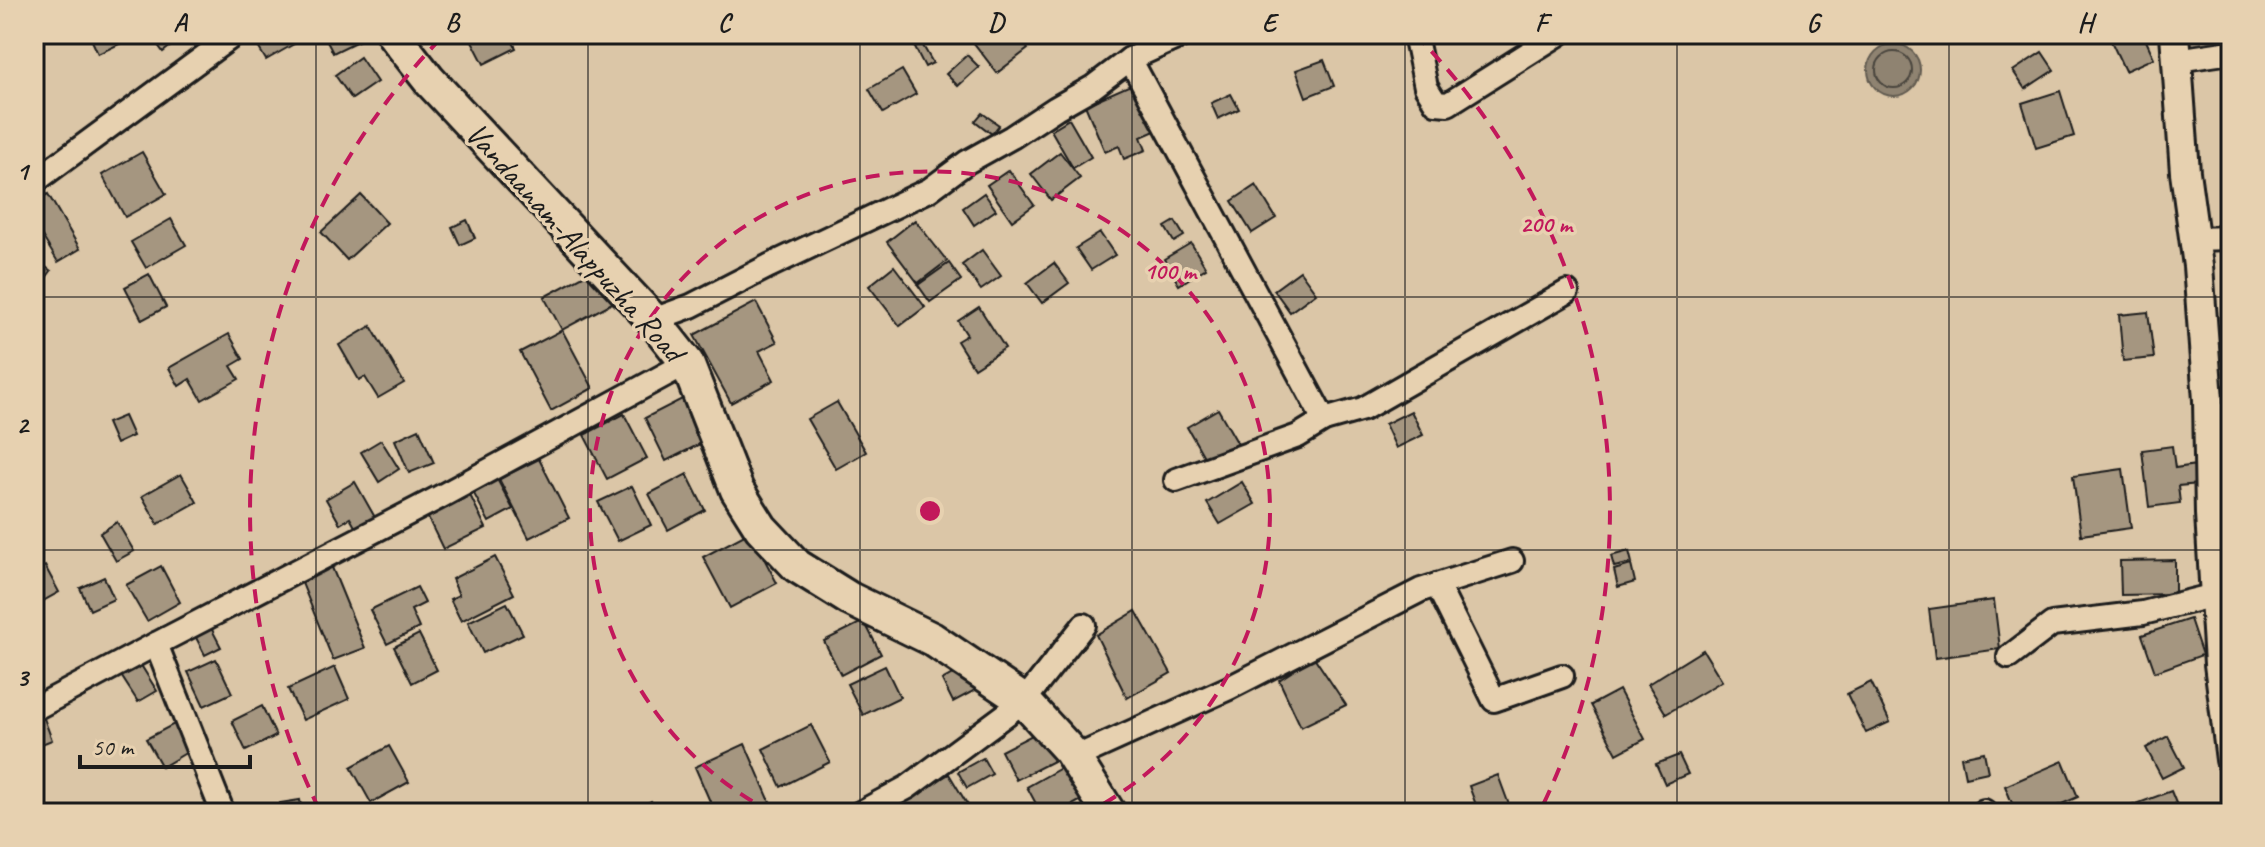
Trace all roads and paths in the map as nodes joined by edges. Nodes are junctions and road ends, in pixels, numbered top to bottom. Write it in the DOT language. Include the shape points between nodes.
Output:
graph roads {
  1 [pos="235,34"];
  2 [pos="393,34"];
  3 [pos="1185,34"];
  4 [pos="1415,34"];
  5 [pos="1559,34"];
  6 [pos="2176,47"];
  7 [pos="2231,52"];
  8 [pos="1130,59"];
  9 [pos="34,182"];
  10 [pos="2231,238"];
  11 [pos="2194,239"];
  12 [pos="1567,292"];
  13 [pos="653,320"];
  14 [pos="687,363"];
  15 [pos="1324,420"];
  16 [pos="1176,480"];
  17 [pos="1512,561"];
  18 [pos="1437,585"];
  19 [pos="2215,595"];
  20 [pos="1084,625"];
  21 [pos="156,644"];
  22 [pos="2009,657"];
  23 [pos="1562,676"];
  24 [pos="1024,701"];
  25 [pos="34,709"];
  26 [pos="1074,758"];
  27 [pos="2231,760"];
  28 [pos="223,813"];
  29 [pos="860,813"];
  30 [pos="1109,813"];
  1 -- 9 [label="street"];
  2 -- 13 [label="main road, Vandaanam-Alappuzha Road" via="429,80"];
  3 -- 8 [label="street"];
  4 -- 5 [label="street" via="1426,87 1436,103 1448,104"];
  6 -- 7 [label="street"];
  6 -- 11 [label="street"];
  8 -- 13 [label="street" via="929,190"];
  8 -- 15 [label="street"];
  10 -- 11 [label="street"];
  11 -- 19 [label="street" via="2208,400"];
  12 -- 15 [label="street" via="1363,409"];
  13 -- 14 [label="main road, Vandaanam-Alappuzha Road"];
  14 -- 21 [label="street"];
  14 -- 24 [label="main road, Vandaanam-Alappuzha Road" via="737,490 761,528 797,566 932,639"];
  15 -- 16 [label="street" via="1298,436"];
  17 -- 18 [label="street"];
  18 -- 23 [label="street" via="1494,700"];
  18 -- 26 [label="street"];
  19 -- 22 [label="street" via="2143,613 2052,624"];
  19 -- 27 [label="street"];
  20 -- 24 [label="street"];
  21 -- 25 [label="street"];
  21 -- 28 [label="street"];
  24 -- 26 [label="main road, Vandaanam-Alappuzha Road"];
  24 -- 29 [label="street" via="908,787"];
  26 -- 30 [label="main road, Vandaanam-Alappuzha Road"];
}
